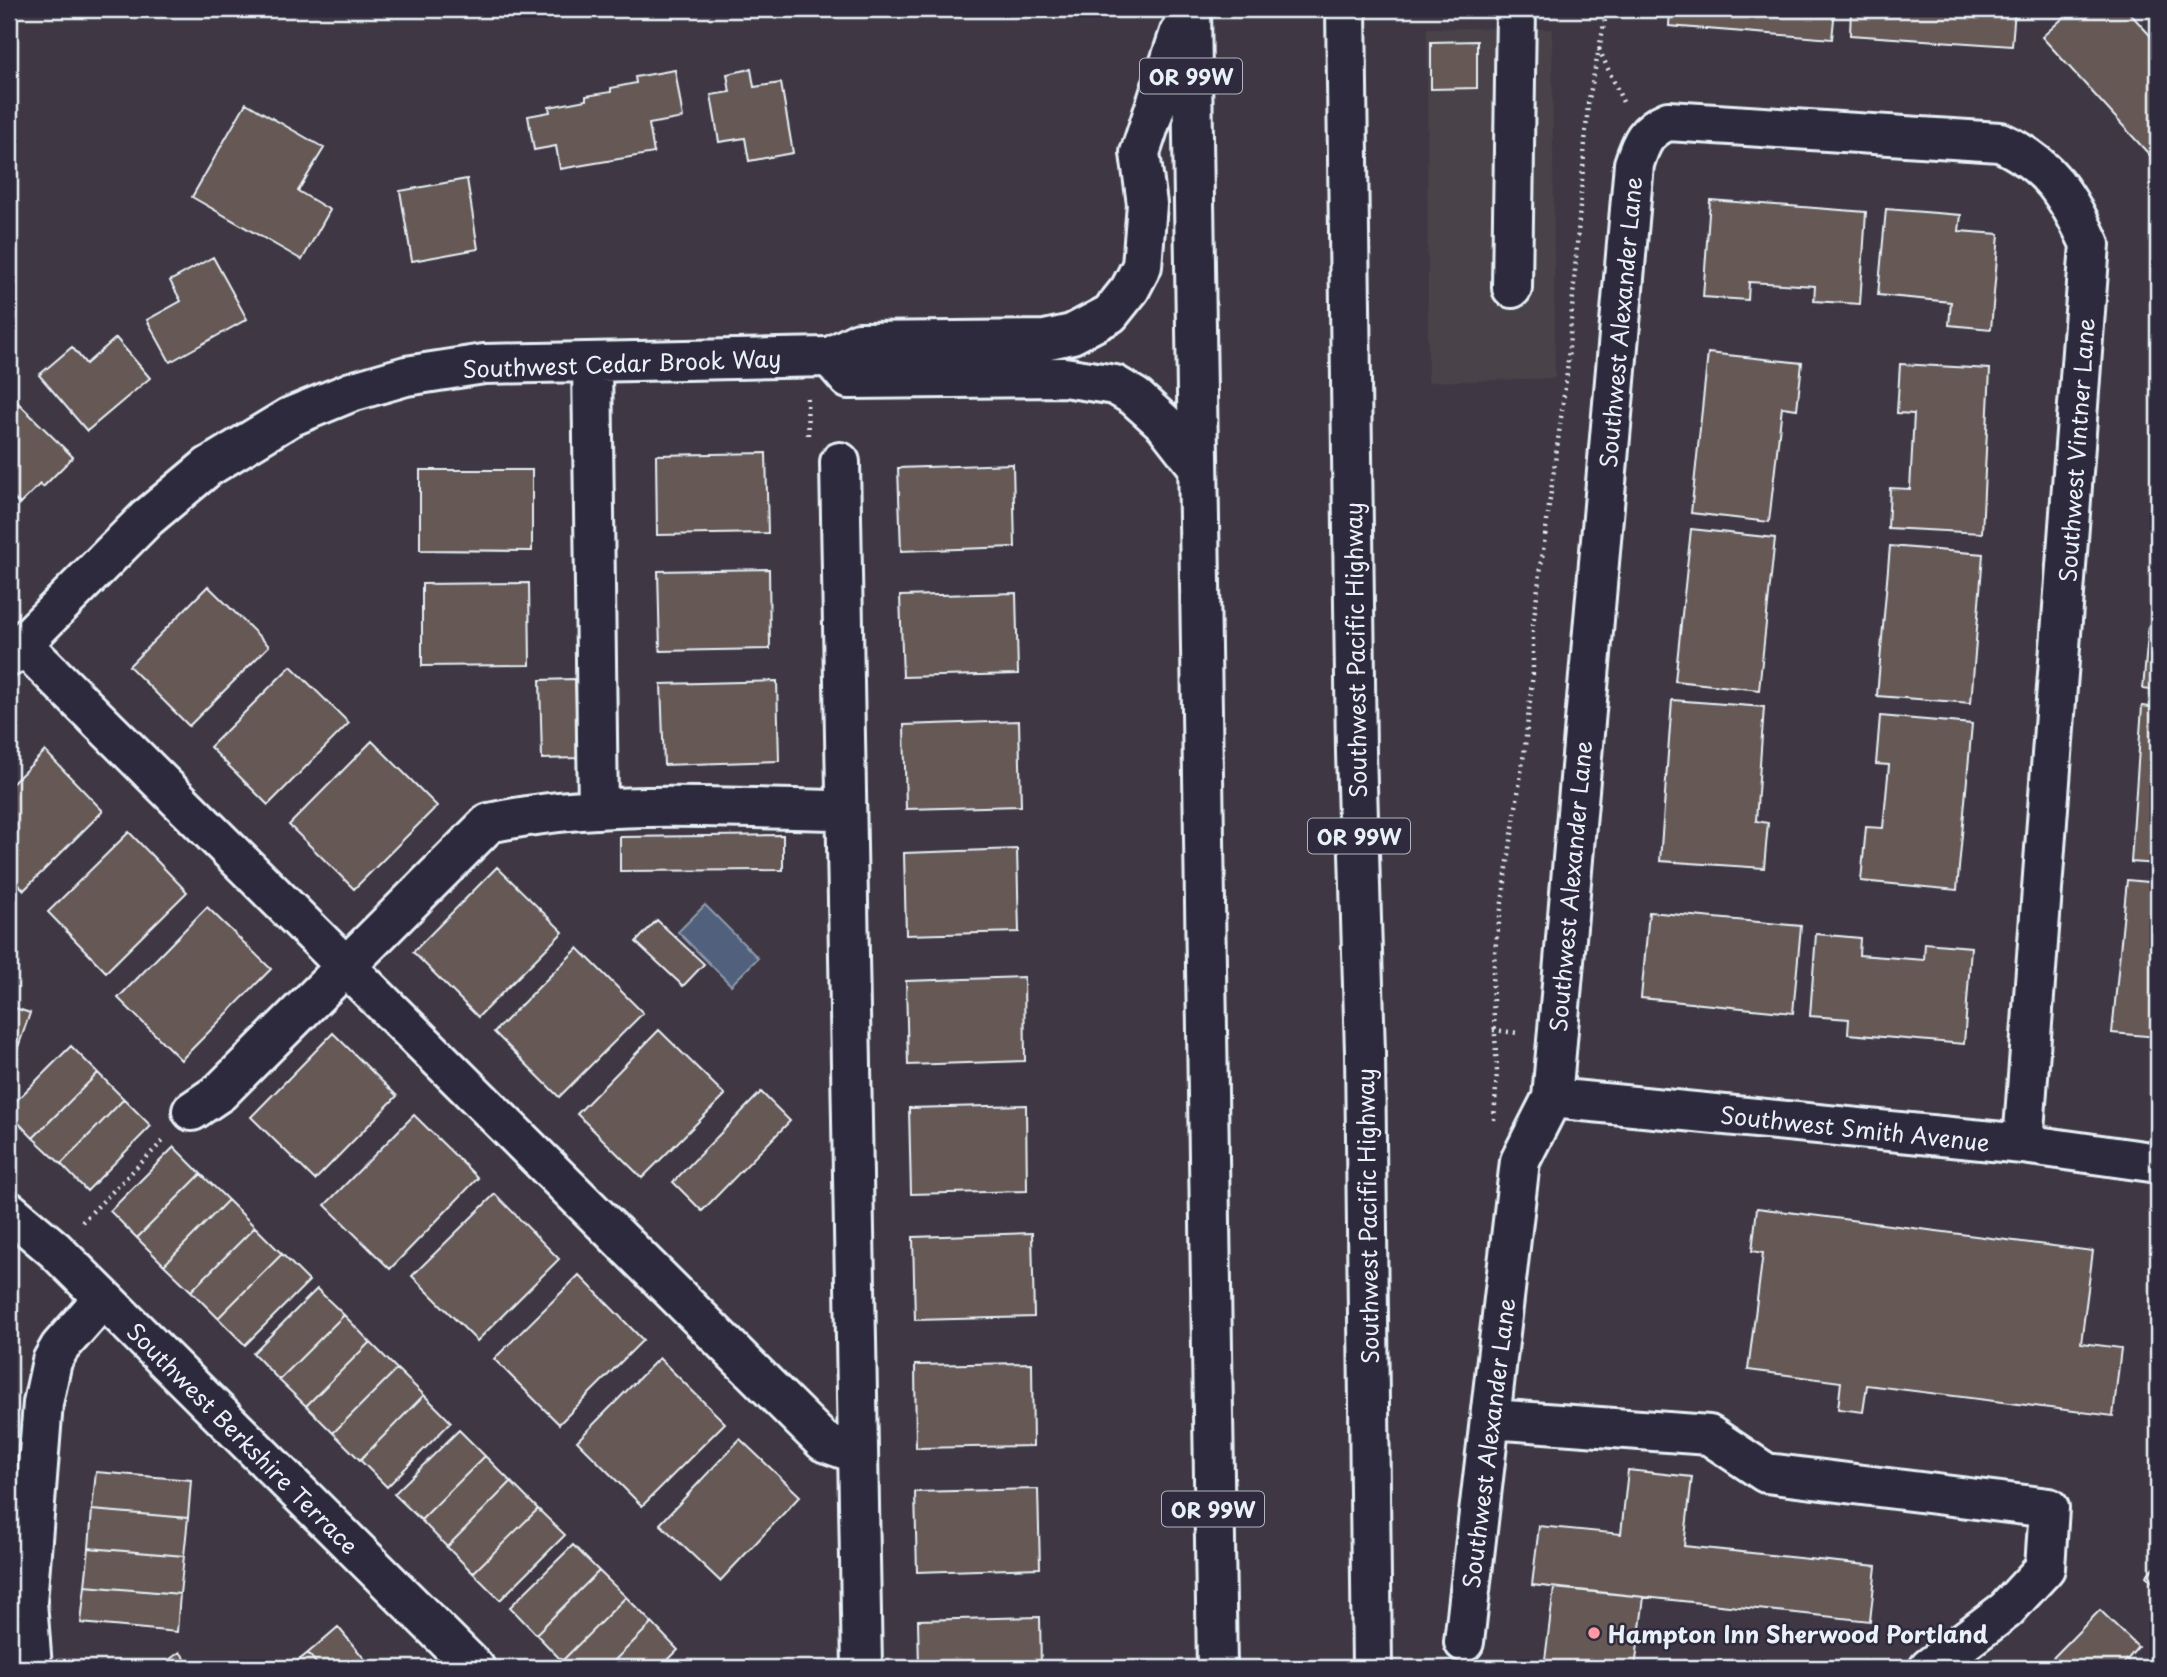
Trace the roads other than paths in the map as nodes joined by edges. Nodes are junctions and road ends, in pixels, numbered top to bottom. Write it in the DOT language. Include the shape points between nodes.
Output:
graph roads {
  1 [pos="1189,9"];
  2 [pos="1346,9"];
  3 [pos="1516,9"];
  4 [pos="1647,135"];
  5 [pos="1512,288"];
  6 [pos="818,358"];
  7 [pos="592,362"];
  8 [pos="839,462"];
  9 [pos="1196,464"];
  10 [pos="15,650"];
  11 [pos="598,809"];
  12 [pos="846,810"];
  13 [pos="347,965"];
  14 [pos="1552,1098"];
  15 [pos="192,1111"];
  16 [pos="2023,1144"];
  17 [pos="2158,1163"];
  18 [pos="9,1211"];
  19 [pos="103,1298"];
  20 [pos="1491,1419"];
  21 [pos="858,1454"];
  22 [pos="1464,1642"];
  23 [pos="32,1668"];
  24 [pos="475,1668"];
  25 [pos="862,1668"];
  26 [pos="1217,1668"];
  27 [pos="1372,1668"];
  28 [pos="1929,1668"];
  1 -- 6 [label="main road" via="1140,153 1147,204 1142,265 1110,314 1072,334 1045,340 859,342"];
  1 -- 9 [label="main road, OR 99W"];
  2 -- 27 [label="main road, Southwest Pacific Highway / OR 99W"];
  3 -- 5 [label="main road"];
  4 -- 14 [label="main road, Southwest Alexander Lane" via="1634,164"];
  4 -- 16 [label="main road, Southwest Vintner Lane" via="1668,121 1697,121 2000,142 2025,154 2051,175 2072,205 2090,244"];
  6 -- 7 [label="main road, Southwest Cedar Brook Way"];
  6 -- 9 [label="main road" via="849,379 1064,377 1115,385 1164,422"];
  7 -- 10 [label="main road, Southwest Cedar Brook Way" via="451,368 376,383 290,416 178,490"];
  7 -- 11 [label="main road"];
  8 -- 12 [label="main road"];
  9 -- 26 [label="main road, OR 99W"];
  10 -- 13 [label="main road"];
  11 -- 12 [label="main road"];
  11 -- 13 [label="main road" via="541,812 489,823"];
  12 -- 21 [label="main road"];
  13 -- 15 [label="main road" via="220,1092"];
  13 -- 21 [label="main road" via="824,1442"];
  14 -- 16 [label="main road, Southwest Smith Avenue"];
  14 -- 20 [label="main road, Southwest Alexander Lane" via="1520,1161"];
  16 -- 17 [label="main road, Southwest Smith Avenue"];
  18 -- 19 [label="main road, Southwest Berkshire Terrace"];
  19 -- 23 [label="main road" via="52,1361 43,1403 27,1602"];
  19 -- 24 [label="main road, Southwest Berkshire Terrace"];
  20 -- 22 [label="main road, Southwest Alexander Lane"];
  20 -- 28 [label="main road" via="1709,1435 1766,1473 2049,1508 2045,1568 2006,1610"];
  21 -- 25 [label="main road"];
}
